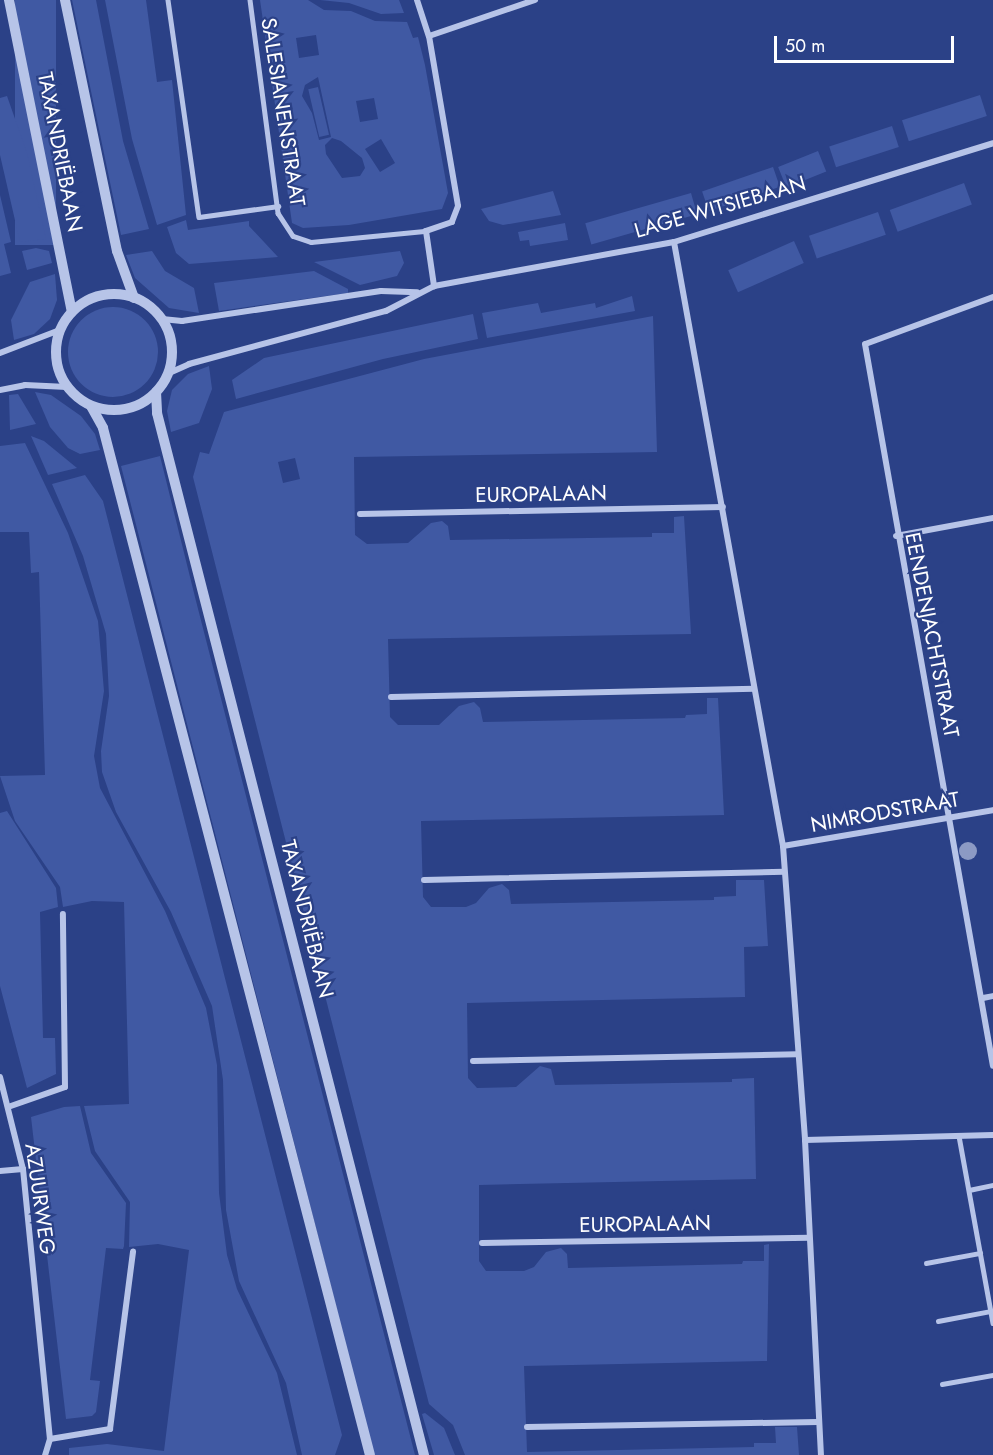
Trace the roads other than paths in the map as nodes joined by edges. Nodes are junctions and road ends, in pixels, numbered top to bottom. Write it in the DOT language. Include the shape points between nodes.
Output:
graph roads {
  1 [pos="9,0"];
  2 [pos="65,0"];
  3 [pos="168,0"];
  4 [pos="250,0"];
  5 [pos="417,0"];
  6 [pos="534,0"];
  7 [pos="429,36"];
  8 [pos="993,143"];
  9 [pos="278,206"];
  10 [pos="426,231"];
  11 [pos="674,242"];
  12 [pos="434,286"];
  13 [pos="417,292"];
  14 [pos="993,297"];
  15 [pos="135,298"];
  16 [pos="72,312"];
  17 [pos="162,319"];
  18 [pos="60,330"];
  19 [pos="0,352"];
  20 [pos="167,374"];
  21 [pos="67,387"];
  22 [pos="0,390"];
  23 [pos="156,392"];
  24 [pos="91,406"];
  25 [pos="723,507"];
  26 [pos="360,514"];
  27 [pos="993,519"];
  28 [pos="896,536"];
  29 [pos="754,688"];
  30 [pos="391,697"];
  31 [pos="993,810"];
  32 [pos="951,818"];
  33 [pos="783,846"];
  34 [pos="784,872"];
  35 [pos="424,880"];
  36 [pos="63,914"];
  37 [pos="993,996"];
  38 [pos="983,998"];
  39 [pos="797,1054"];
  40 [pos="473,1061"];
  41 [pos="993,1066"];
  42 [pos="0,1077"];
  43 [pos="8,1107"];
  44 [pos="993,1135"];
  45 [pos="959,1136"];
  46 [pos="805,1140"];
  47 [pos="23,1169"];
  48 [pos="0,1171"];
  49 [pos="993,1185"];
  50 [pos="969,1190"];
  51 [pos="808,1238"];
  52 [pos="482,1243"];
  53 [pos="133,1251"];
  54 [pos="980,1252"];
  55 [pos="926,1263"];
  56 [pos="991,1311"];
  57 [pos="938,1321"];
  58 [pos="993,1323"];
  59 [pos="993,1375"];
  60 [pos="942,1384"];
  61 [pos="818,1422"];
  62 [pos="527,1427"];
  63 [pos="50,1439"];
  64 [pos="45,1455"];
  65 [pos="370,1455"];
  66 [pos="424,1455"];
  67 [pos="821,1455"];
  1 -- 16 [label="street, TAXANDRIËBAAN"];
  2 -- 15 [label="street, TAXANDRIËBAAN" via="117,251"];
  3 -- 9 [label="lane" via="199,217"];
  4 -- 9 [label="lane, SALESIANENSTRAAT"];
  5 -- 7 [label="street, SALESIANENSTRAAT"];
  6 -- 7 [label="street"];
  7 -- 10 [label="street, SALESIANENSTRAAT" via="458,206 453,222"];
  8 -- 11 [label="street, LAGE WITSIEBAAN"];
  9 -- 10 [label="lane, SALESIANENSTRAAT" via="293,236 311,242"];
  10 -- 12 [label="street"];
  11 -- 12 [label="street, LAGE WITSIEBAAN"];
  11 -- 25 [label="street"];
  12 -- 13 [label="street, LAGE WITSIEBAAN"];
  13 -- 17 [label="street, LAGE WITSIEBAAN" via="381,291 194,320"];
  13 -- 20 [label="street, LAGE WITSIEBAAN" via="386,311"];
  14 -- 28 [label="street, EENDENJACHTSTRAAT" via="865,344"];
  15 -- 16 [label="street" via="108,294 82,303"];
  15 -- 17 [label="street"];
  16 -- 18 [label="street"];
  17 -- 20 [label="street" via="172,346"];
  18 -- 19 [label="street"];
  18 -- 21 [label="street" via="56,360"];
  20 -- 23 [label="street"];
  21 -- 22 [label="street" via="25,385"];
  21 -- 24 [label="street"];
  23 -- 24 [label="street" via="139,404 119,410"];
  23 -- 66 [label="street, TAXANDRIËBAAN" via="157,413"];
  24 -- 65 [label="street" via="103,428"];
  25 -- 26 [label="street, EUROPALAAN"];
  25 -- 29 [label="street"];
  27 -- 28 [label="street"];
  28 -- 32 [label="street, EENDENJACHTSTRAAT"];
  29 -- 30 [label="street"];
  29 -- 33 [label="street"];
  31 -- 32 [label="street, NIMRODSTRAAT"];
  32 -- 33 [label="street, NIMRODSTRAAT"];
  32 -- 38 [label="street, EENDENJACHTSTRAAT"];
  33 -- 34 [label="street"];
  34 -- 35 [label="street"];
  34 -- 39 [label="street"];
  36 -- 43 [label="street" via="65,1087"];
  37 -- 38 [label="street"];
  38 -- 41 [label="street, EENDENJACHTSTRAAT"];
  39 -- 40 [label="street"];
  39 -- 46 [label="street"];
  42 -- 43 [label="street, AZUURWEG"];
  43 -- 47 [label="street, AZUURWEG"];
  44 -- 45 [label="street"];
  45 -- 46 [label="street"];
  45 -- 50 [label="lane"];
  46 -- 51 [label="street"];
  47 -- 48 [label="street"];
  47 -- 63 [label="street, AZUURWEG"];
  49 -- 50 [label="lane"];
  50 -- 54 [label="lane"];
  51 -- 52 [label="street, EUROPALAAN"];
  51 -- 61 [label="street"];
  53 -- 63 [label="street" via="110,1430"];
  54 -- 55 [label="lane"];
  54 -- 56 [label="lane"];
  56 -- 57 [label="lane"];
  56 -- 58 [label="lane"];
  59 -- 60 [label="lane"];
  61 -- 62 [label="street"];
  61 -- 67 [label="street"];
  63 -- 64 [label="street, AZUURWEG"];
}
